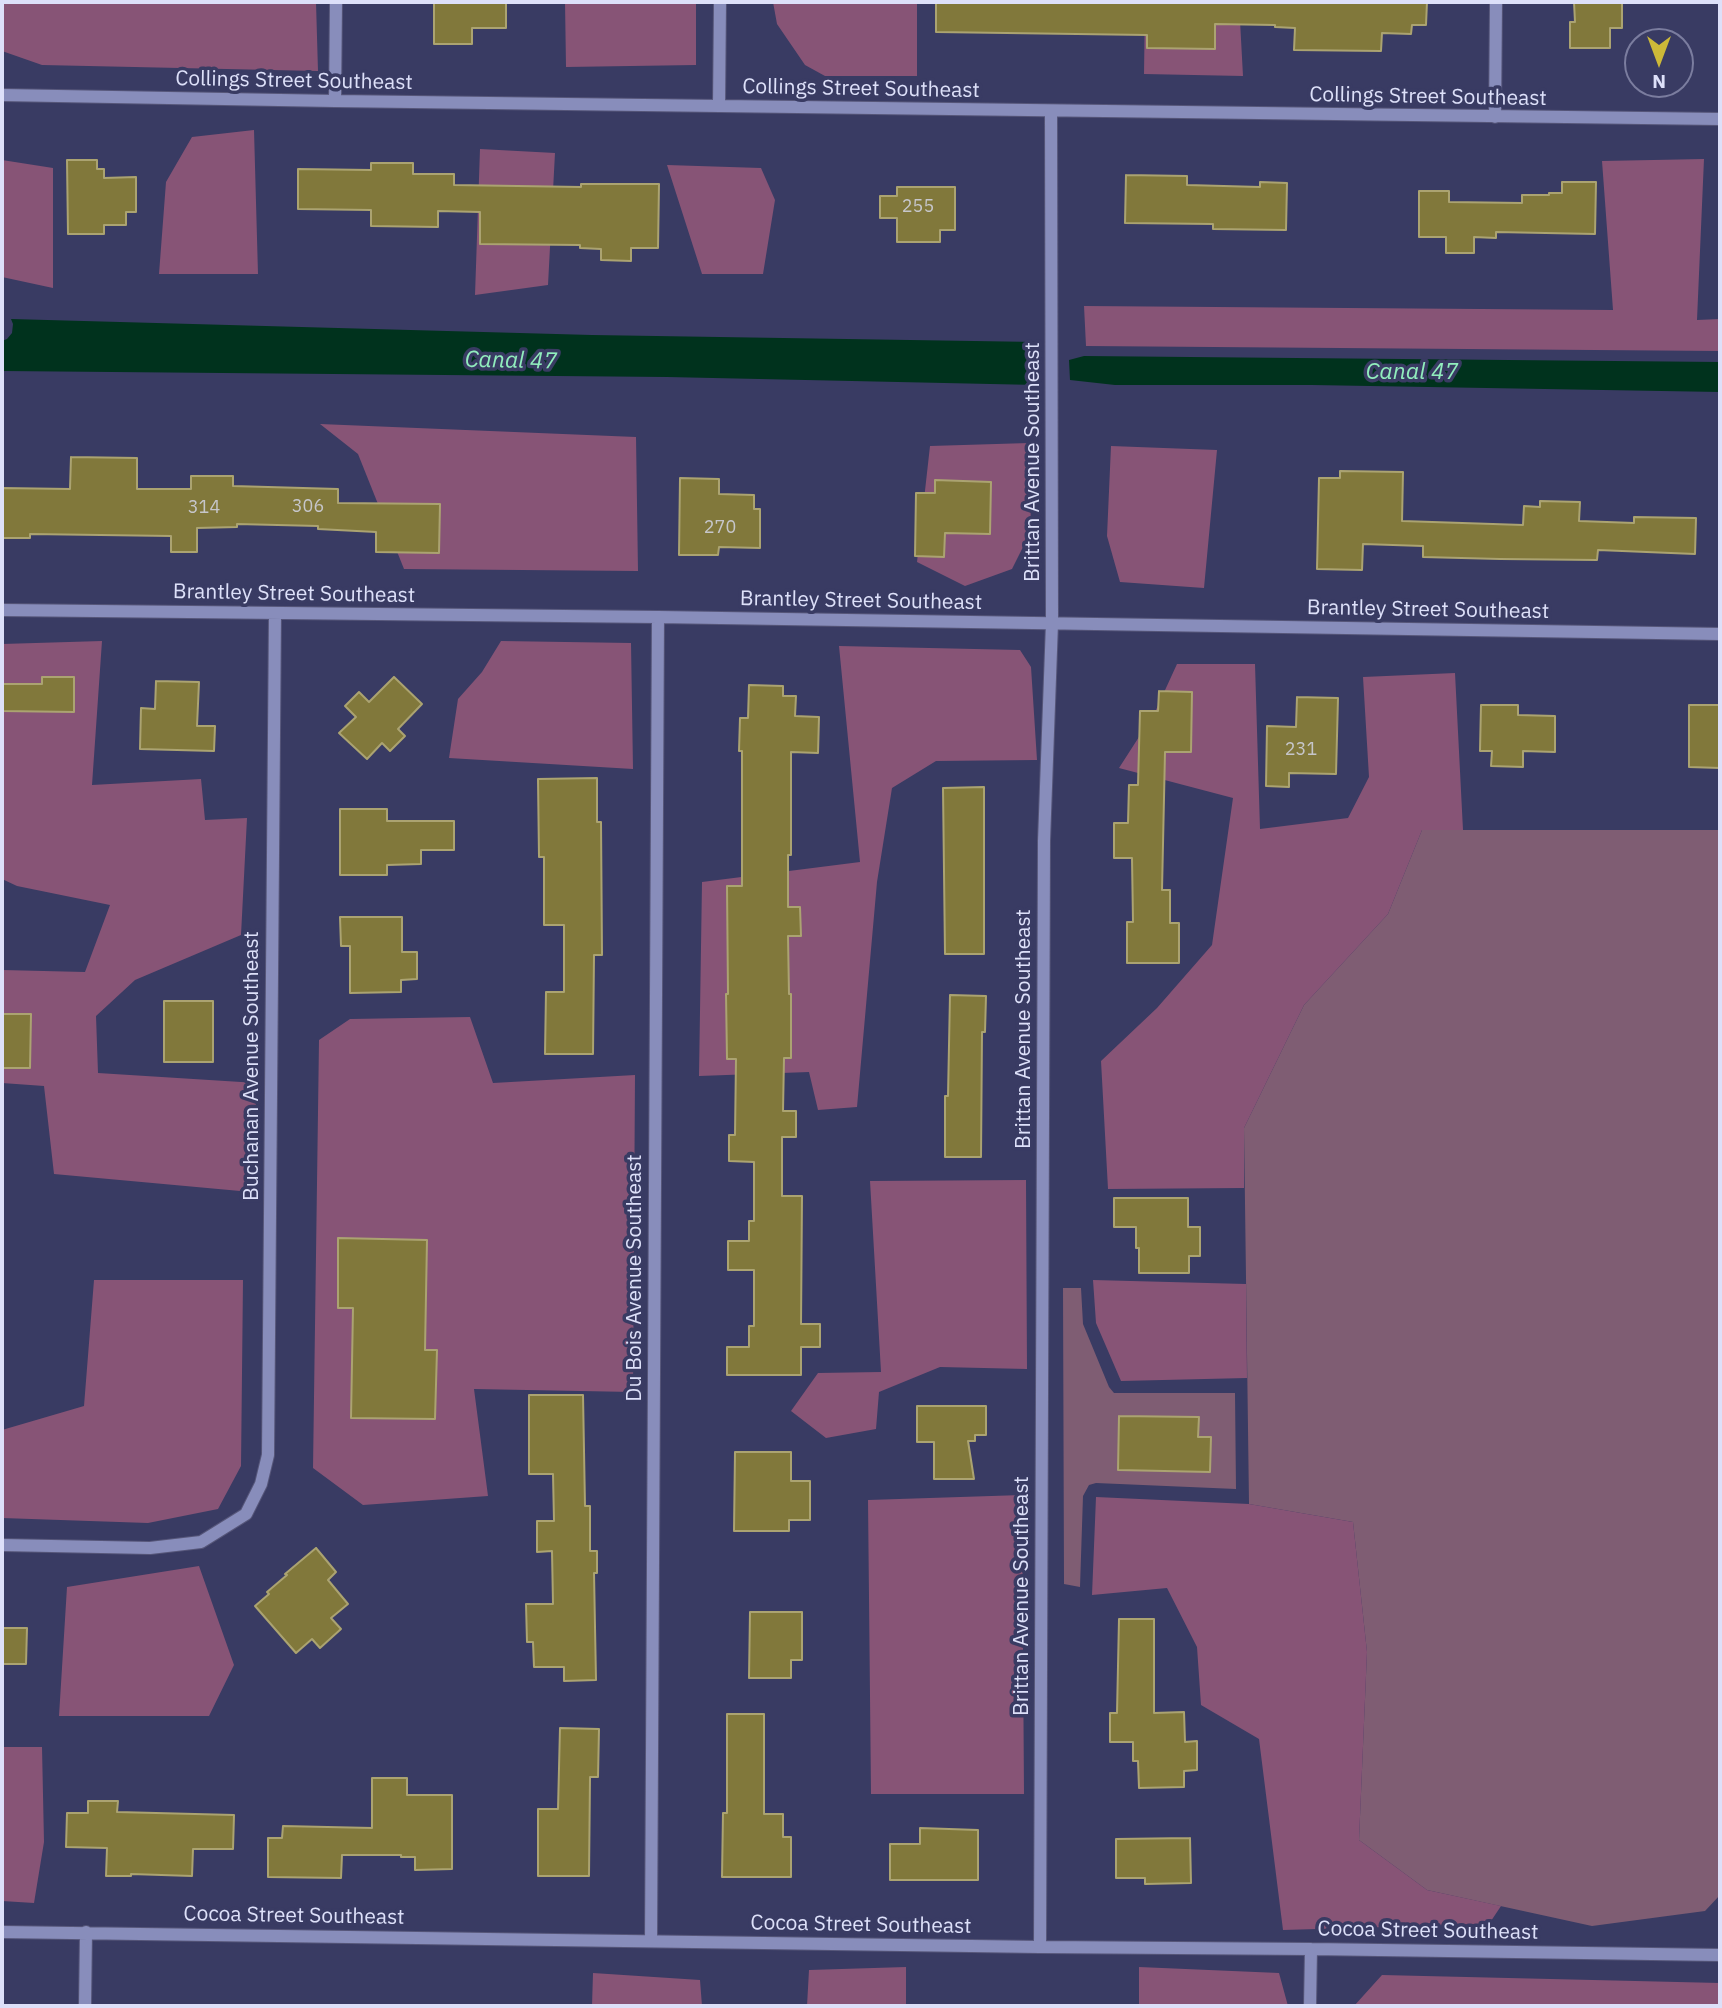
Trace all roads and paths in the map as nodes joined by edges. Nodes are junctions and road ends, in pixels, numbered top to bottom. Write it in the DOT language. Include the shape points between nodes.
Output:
graph roads {
  1 [pos="336,2"];
  2 [pos="720,2"];
  3 [pos="1496,2"];
  4 [pos="2,95"];
  5 [pos="335,102"];
  6 [pos="719,106"];
  7 [pos="1051,111"];
  8 [pos="1495,117"];
  9 [pos="1720,119"];
  10 [pos="2,610"];
  11 [pos="275,614"];
  12 [pos="658,617"];
  13 [pos="1052,623"];
  14 [pos="1720,634"];
  15 [pos="2,1545"];
  16 [pos="2,1932"];
  17 [pos="86,1932"];
  18 [pos="651,1940"];
  19 [pos="1040,1947"];
  20 [pos="1311,1949"];
  21 [pos="1720,1955"];
  22 [pos="85,2006"];
  23 [pos="1310,2006"];
  1 -- 5 [label="street"];
  2 -- 6 [label="street"];
  3 -- 8 [label="street"];
  4 -- 5 [label="street, Collings Street Southeast"];
  5 -- 6 [label="street, Collings Street Southeast"];
  6 -- 7 [label="street, Collings Street Southeast"];
  7 -- 8 [label="street, Collings Street Southeast"];
  7 -- 13 [label="street, Brittan Avenue Southeast"];
  8 -- 9 [label="street, Collings Street Southeast"];
  10 -- 11 [label="street, Brantley Street Southeast"];
  11 -- 12 [label="street, Brantley Street Southeast"];
  11 -- 15 [label="street, Buchanan Avenue Southeast" via="268,1455 261,1484 246,1514 201,1542 150,1548"];
  12 -- 13 [label="street, Brantley Street Southeast"];
  12 -- 18 [label="street, Du Bois Avenue Southeast"];
  13 -- 14 [label="street, Brantley Street Southeast"];
  13 -- 19 [label="street, Brittan Avenue Southeast" via="1044,841"];
  16 -- 17 [label="street, Cocoa Street Southeast"];
  17 -- 18 [label="street, Cocoa Street Southeast"];
  17 -- 22 [label="street"];
  18 -- 19 [label="street, Cocoa Street Southeast"];
  19 -- 20 [label="street, Cocoa Street Southeast"];
  20 -- 21 [label="street, Cocoa Street Southeast"];
  20 -- 23 [label="street"];
}
